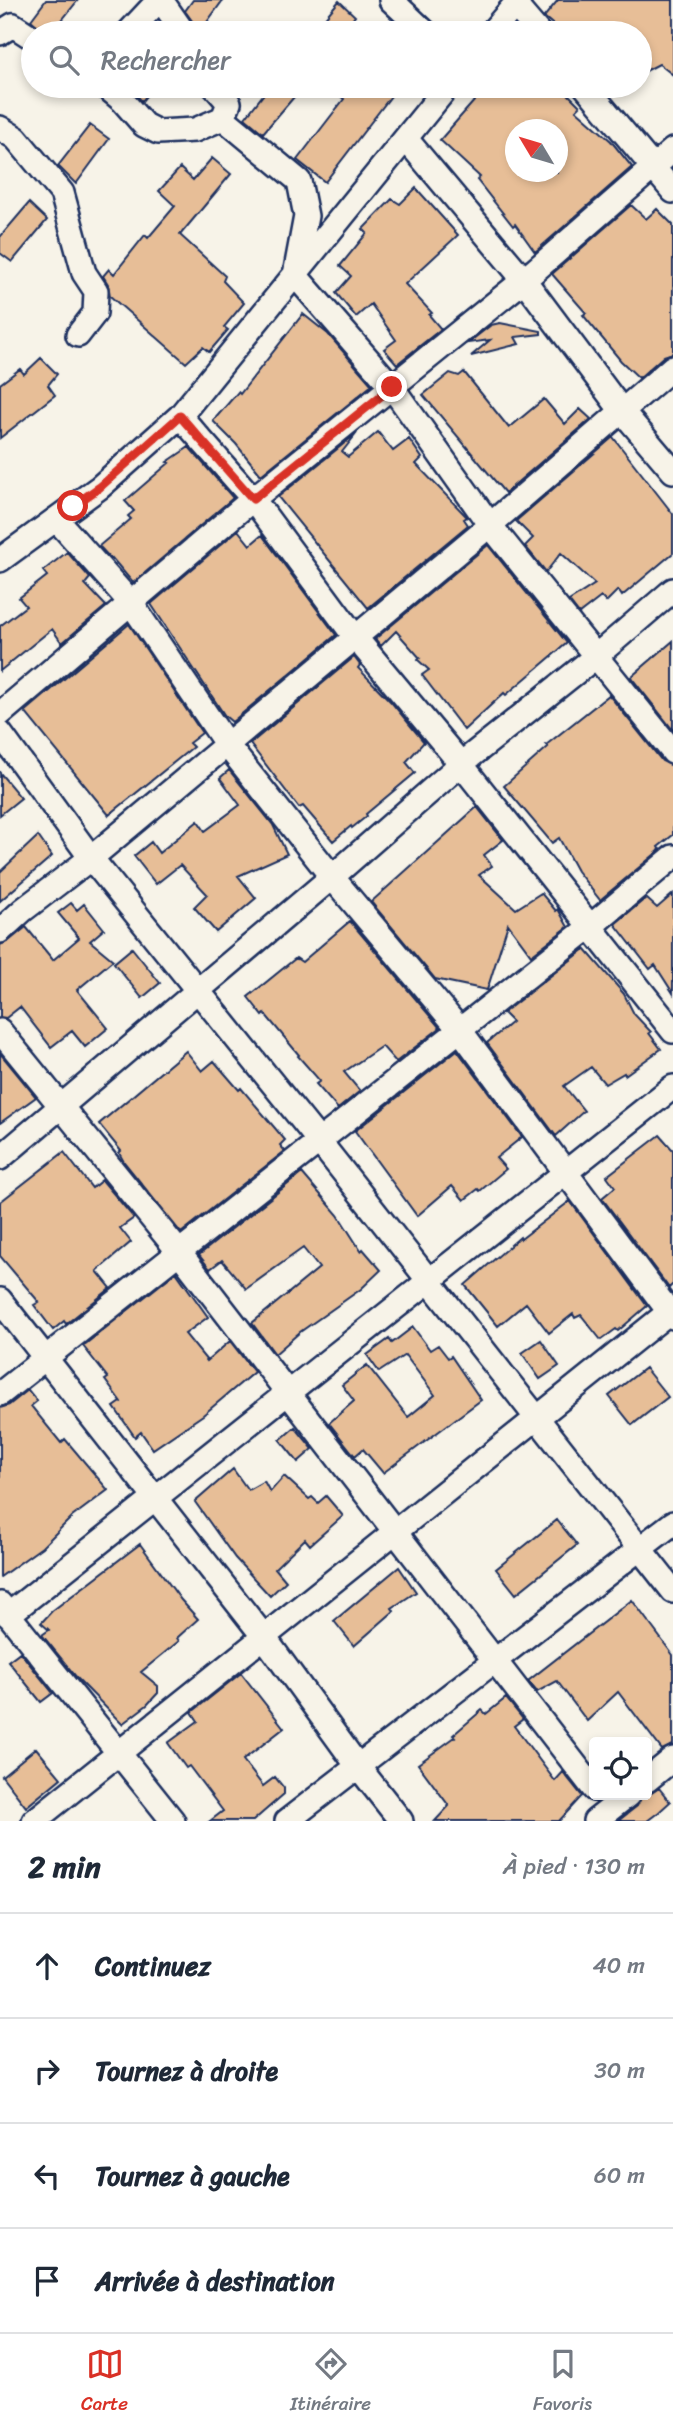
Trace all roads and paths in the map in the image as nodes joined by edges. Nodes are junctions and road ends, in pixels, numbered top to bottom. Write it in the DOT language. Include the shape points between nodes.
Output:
graph roads {
  1 [pos="160,0"];
  2 [pos="391,0"];
  3 [pos="517,3"];
  4 [pos="140,21"];
  5 [pos="175,21"];
  6 [pos="413,21"];
  7 [pos="501,21"];
  8 [pos="530,21"];
  9 [pos="4,22"];
  10 [pos="21,31"];
  11 [pos="119,98"];
  12 [pos="225,98"];
  13 [pos="438,98"];
  14 [pos="595,98"];
  15 [pos="223,118"];
  16 [pos="0,128"];
  17 [pos="406,139"];
  18 [pos="673,150"];
  19 [pos="654,166"];
  20 [pos="673,191"];
  21 [pos="296,275"];
  22 [pos="524,280"];
  23 [pos="78,335"];
  24 [pos="673,367"];
  25 [pos="392,387"];
  26 [pos="622,411"];
  27 [pos="180,416"];
  28 [pos="673,471"];
  29 [pos="253,499"];
  30 [pos="56,519"];
  31 [pos="490,525"];
  32 [pos="0,560"];
  33 [pos="673,590"];
  34 [pos="131,603"];
  35 [pos="355,637"];
  36 [pos="595,657"];
  37 [pos="0,714"];
  38 [pos="0,733"];
  39 [pos="227,745"];
  40 [pos="673,752"];
  41 [pos="461,764"];
  42 [pos="673,857"];
  43 [pos="91,858"];
  44 [pos="331,877"];
  45 [pos="591,926"];
  46 [pos="0,931"];
  47 [pos="198,990"];
  48 [pos="460,1030"];
  49 [pos="0,1031"];
  50 [pos="673,1031"];
  51 [pos="673,1087"];
  52 [pos="62,1105"];
  53 [pos="319,1141"];
  54 [pos="0,1158"];
  55 [pos="566,1172"];
  56 [pos="179,1252"];
  57 [pos="428,1282"];
  58 [pos="0,1300"];
  59 [pos="672,1313"];
  60 [pos="46,1357"];
  61 [pos="288,1393"];
  62 [pos="0,1394"];
  63 [pos="536,1419"];
  64 [pos="155,1499"];
  65 [pos="673,1523"];
  66 [pos="394,1532"];
  67 [pos="639,1550"];
  68 [pos="673,1591"];
  69 [pos="4,1610"];
  70 [pos="264,1637"];
  71 [pos="495,1661"];
  72 [pos="119,1753"];
  73 [pos="673,1759"];
  74 [pos="356,1765"];
  75 [pos="652,1776"];
  76 [pos="589,1783"];
  77 [pos="34,1821"];
  78 [pos="173,1821"];
  79 [pos="286,1821"];
  80 [pos="401,1821"];
  1 -- 4 [label="street"];
  1 -- 5 [label="street"];
  2 -- 6 [label="street"];
  3 -- 7 [label="street"];
  3 -- 8 [label="street"];
  9 -- 10 [label="street"];
  11 -- 15 [label="street" via="144,125 158,132 195,130"];
  12 -- 15 [label="street" via="229,103"];
  13 -- 17 [label="street"];
  14 -- 19 [label="street"];
  15 -- 21 [label="street" via="299,181 306,216"];
  16 -- 23 [label="street" via="16,138 62,193 84,274 96,291 95,313"];
  17 -- 21 [label="street"];
  17 -- 22 [label="street"];
  18 -- 19 [label="street"];
  19 -- 20 [label="street"];
  19 -- 22 [label="street"];
  21 -- 25 [label="street"];
  21 -- 27 [label="street"];
  22 -- 25 [label="street"];
  22 -- 26 [label="street"];
  24 -- 26 [label="street"];
  25 -- 29 [label="street"];
  25 -- 31 [label="street"];
  26 -- 28 [label="street"];
  26 -- 31 [label="street"];
  27 -- 29 [label="street"];
  27 -- 30 [label="street"];
  29 -- 34 [label="street"];
  29 -- 35 [label="street"];
  30 -- 32 [label="street"];
  30 -- 34 [label="street"];
  31 -- 35 [label="street"];
  31 -- 36 [label="street"];
  33 -- 36 [label="street"];
  34 -- 37 [label="street"];
  34 -- 39 [label="street"];
  35 -- 39 [label="street"];
  35 -- 41 [label="street"];
  36 -- 40 [label="street"];
  36 -- 41 [label="street"];
  38 -- 43 [label="street"];
  39 -- 43 [label="street"];
  39 -- 44 [label="street"];
  41 -- 44 [label="street"];
  41 -- 45 [label="street"];
  42 -- 45 [label="street"];
  43 -- 46 [label="street"];
  43 -- 47 [label="street"];
  44 -- 47 [label="street"];
  44 -- 48 [label="street"];
  45 -- 48 [label="street"];
  45 -- 50 [label="street"];
  47 -- 52 [label="street"];
  47 -- 53 [label="street"];
  48 -- 53 [label="street"];
  48 -- 55 [label="street"];
  49 -- 52 [label="street"];
  51 -- 55 [label="street"];
  52 -- 54 [label="street"];
  52 -- 56 [label="street"];
  53 -- 56 [label="street"];
  53 -- 57 [label="street"];
  55 -- 57 [label="street"];
  55 -- 59 [label="street"];
  56 -- 60 [label="street"];
  56 -- 61 [label="street"];
  57 -- 61 [label="street"];
  57 -- 63 [label="street"];
  58 -- 60 [label="street"];
  59 -- 63 [label="street"];
  60 -- 62 [label="street"];
  60 -- 64 [label="street"];
  61 -- 64 [label="street"];
  61 -- 66 [label="street"];
  63 -- 66 [label="street"];
  63 -- 67 [label="street"];
  64 -- 69 [label="street"];
  64 -- 70 [label="street"];
  65 -- 67 [label="street"];
  66 -- 70 [label="street"];
  66 -- 71 [label="street"];
  67 -- 68 [label="street"];
  67 -- 71 [label="street"];
  69 -- 72 [label="street"];
  70 -- 72 [label="street"];
  70 -- 74 [label="street"];
  71 -- 74 [label="street"];
  71 -- 76 [label="street"];
  72 -- 77 [label="street"];
  72 -- 78 [label="street"];
  73 -- 75 [label="street"];
  74 -- 79 [label="street"];
  74 -- 80 [label="street"];
}
